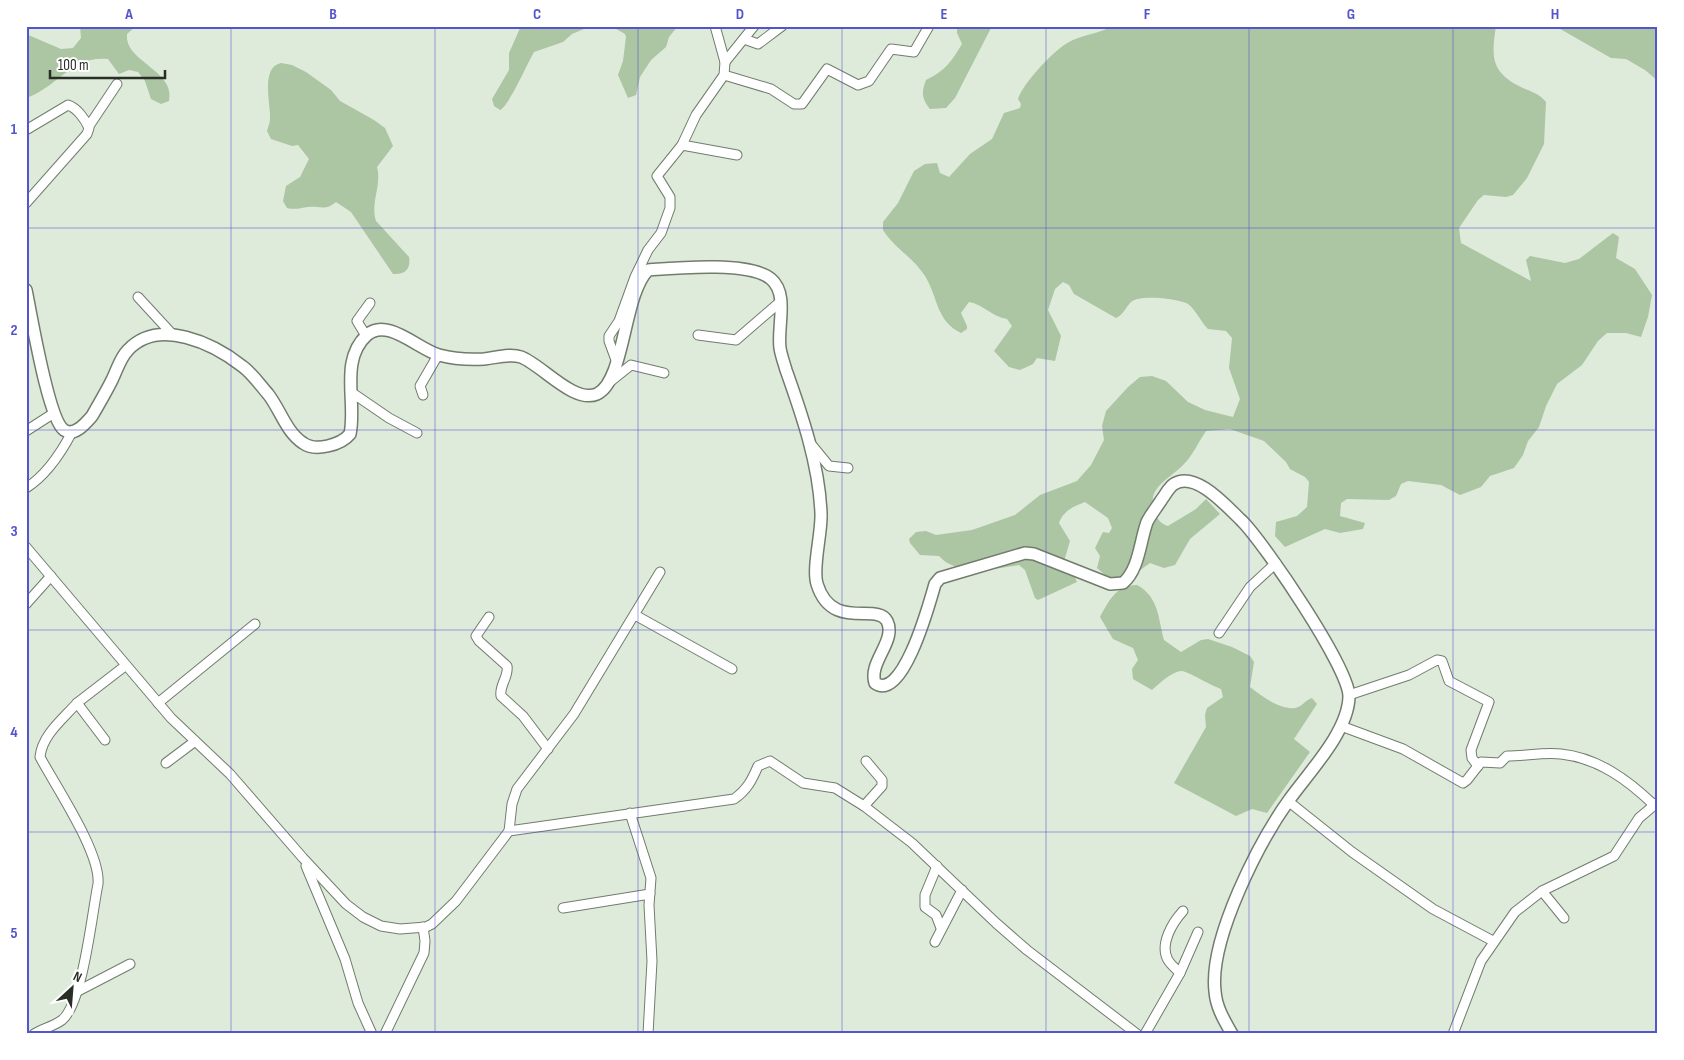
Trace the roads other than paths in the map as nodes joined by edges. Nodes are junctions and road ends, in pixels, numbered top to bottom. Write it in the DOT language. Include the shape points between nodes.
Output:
graph roads {
  1 [pos="715,26"];
  2 [pos="754,26"];
  3 [pos="782,26"];
  4 [pos="929,26"];
  5 [pos="744,39"];
  6 [pos="725,62"];
  7 [pos="724,75"];
  8 [pos="117,84"];
  9 [pos="89,126"];
  10 [pos="26,130"];
  11 [pos="682,145"];
  12 [pos="737,155"];
  13 [pos="26,203"];
  14 [pos="26,290"];
  15 [pos="138,297"];
  16 [pos="780,302"];
  17 [pos="370,303"];
  18 [pos="173,335"];
  19 [pos="698,335"];
  20 [pos="366,336"];
  21 [pos="438,355"];
  22 [pos="616,360"];
  23 [pos="664,373"];
  24 [pos="609,383"];
  25 [pos="351,392"];
  26 [pos="423,395"];
  27 [pos="54,413"];
  28 [pos="37,425"];
  29 [pos="26,431"];
  30 [pos="72,432"];
  31 [pos="417,433"];
  32 [pos="26,437"];
  33 [pos="808,440"];
  34 [pos="848,468"];
  35 [pos="26,488"];
  36 [pos="26,546"];
  37 [pos="1276,563"];
  38 [pos="660,572"];
  39 [pos="51,576"];
  40 [pos="26,604"];
  41 [pos="635,614"];
  42 [pos="489,616"];
  43 [pos="255,624"];
  44 [pos="1219,633"];
  45 [pos="125,666"];
  46 [pos="732,669"];
  47 [pos="1350,695"];
  48 [pos="158,702"];
  49 [pos="77,703"];
  50 [pos="1341,726"];
  51 [pos="104,740"];
  52 [pos="194,742"];
  53 [pos="548,749"];
  54 [pos="866,761"];
  55 [pos="166,763"];
  56 [pos="1478,766"];
  57 [pos="1288,801"];
  58 [pos="1656,803"];
  59 [pos="864,806"];
  60 [pos="630,813"];
  61 [pos="509,831"];
  62 [pos="303,858"];
  63 [pos="937,866"];
  64 [pos="962,890"];
  65 [pos="1542,891"];
  66 [pos="650,894"];
  67 [pos="563,908"];
  68 [pos="1184,911"];
  69 [pos="1564,918"];
  70 [pos="423,927"];
  71 [pos="941,928"];
  72 [pos="1198,932"];
  73 [pos="1493,941"];
  74 [pos="936,942"];
  75 [pos="130,964"];
  76 [pos="1180,973"];
  77 [pos="78,991"];
  78 [pos="34,1034"];
  79 [pos="372,1034"];
  80 [pos="385,1034"];
  81 [pos="648,1034"];
  82 [pos="1137,1034"];
  83 [pos="1145,1034"];
  84 [pos="1232,1034"];
  85 [pos="1453,1034"];
  1 -- 6 [label="street"];
  2 -- 5 [label="street"];
  3 -- 5 [label="street" via="758,44"];
  4 -- 7 [label="street" via="914,52 891,49 869,81 863,84 858,85 827,69 802,104 794,104 771,89"];
  5 -- 6 [label="street"];
  6 -- 7 [label="street"];
  7 -- 11 [label="street" via="696,115"];
  8 -- 9 [label="street"];
  9 -- 10 [label="street" via="68,105"];
  9 -- 13 [label="street" via="88,134"];
  11 -- 12 [label="street"];
  11 -- 22 [label="street" via="656,178 668,192 670,208 661,233 648,250 609,336"];
  14 -- 27 [label="street"];
  15 -- 18 [label="street"];
  16 -- 19 [label="street" via="736,340"];
  16 -- 22 [label="street" via="777,286 765,274 716,267 648,270 634,291"];
  16 -- 33 [label="street" via="780,348"];
  17 -- 20 [label="street" via="357,322"];
  18 -- 25 [label="street" via="213,348 244,367 269,395 296,438 310,447 345,440 352,425"];
  18 -- 30 [label="street" via="146,339 130,348 92,416"];
  20 -- 21 [label="street" via="378,329 388,330"];
  20 -- 25 [label="street" via="352,365"];
  21 -- 24 [label="street" via="460,360 519,356 580,395 598,394"];
  21 -- 26 [label="street" via="420,386"];
  22 -- 24 [label="street"];
  23 -- 24 [label="street" via="631,365"];
  25 -- 31 [label="street"];
  27 -- 28 [label="street"];
  27 -- 30 [label="street" via="60,426"];
  28 -- 29 [label="street"];
  28 -- 32 [label="street"];
  30 -- 35 [label="street" via="64,449"];
  33 -- 34 [label="street" via="829,466"];
  33 -- 37 [label="street" via="821,512 816,583 823,598 839,611 885,618 888,636 874,670 878,685 888,685 906,663 940,578 1025,553 1110,584 1123,583 1133,572 1148,520 1171,487 1183,481 1200,485 1215,495 1256,535"];
  36 -- 39 [label="street"];
  37 -- 44 [label="street" via="1250,587"];
  37 -- 47 [label="street" via="1341,670"];
  38 -- 41 [label="street"];
  39 -- 40 [label="street"];
  39 -- 45 [label="street"];
  41 -- 46 [label="street"];
  41 -- 53 [label="street" via="574,714"];
  42 -- 53 [label="street" via="476,636 508,666 501,696 523,716"];
  43 -- 48 [label="street"];
  45 -- 48 [label="street"];
  45 -- 49 [label="street"];
  47 -- 50 [label="street"];
  47 -- 56 [label="street" via="1409,674 1437,660 1442,661 1449,681 1489,702 1471,750"];
  48 -- 52 [label="street"];
  49 -- 51 [label="street"];
  49 -- 77 [label="street" via="46,738 40,757 94,855 99,875"];
  50 -- 56 [label="street" via="1403,749 1463,783"];
  50 -- 57 [label="street"];
  52 -- 55 [label="street"];
  52 -- 62 [label="street" via="230,774"];
  53 -- 61 [label="street" via="517,789"];
  54 -- 59 [label="street" via="882,780 882,786"];
  56 -- 58 [label="street" via="1484,761 1500,763 1507,756 1561,754 1591,761 1623,777"];
  57 -- 73 [label="street" via="1352,852 1433,909"];
  57 -- 84 [label="street" via="1258,850 1220,945 1214,970 1215,991 1218,1008"];
  58 -- 65 [label="street" via="1639,818 1614,856"];
  59 -- 60 [label="street" via="835,788 803,782 770,761 758,766 750,784 734,798"];
  59 -- 63 [label="street"];
  60 -- 61 [label="street"];
  60 -- 66 [label="street" via="651,878"];
  61 -- 70 [label="street" via="456,901 432,924"];
  62 -- 70 [label="street" via="346,904 363,917 381,926"];
  62 -- 79 [label="street"];
  63 -- 64 [label="street"];
  63 -- 71 [label="street" via="925,895 925,907 936,915"];
  64 -- 71 [label="street"];
  64 -- 82 [label="street" via="1027,950"];
  65 -- 69 [label="street"];
  65 -- 73 [label="street" via="1515,912"];
  66 -- 67 [label="street"];
  66 -- 81 [label="street" via="652,961"];
  68 -- 76 [label="street" via="1169,932 1166,952 1168,960"];
  70 -- 80 [label="street" via="424,953"];
  71 -- 74 [label="street"];
  72 -- 76 [label="street"];
  73 -- 85 [label="street" via="1481,961"];
  75 -- 77 [label="street"];
  76 -- 83 [label="street"];
  77 -- 78 [label="street" via="61,1020"];
}
